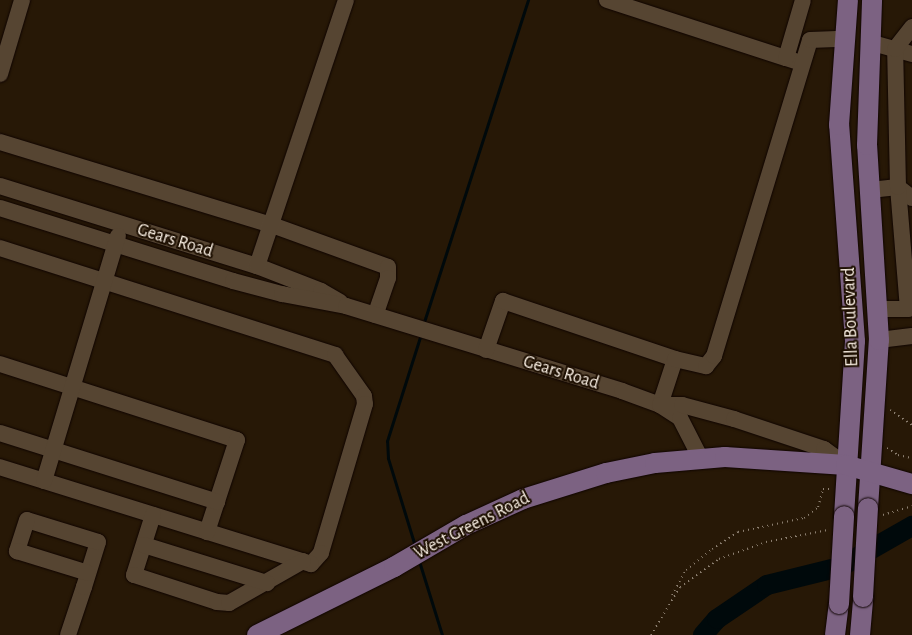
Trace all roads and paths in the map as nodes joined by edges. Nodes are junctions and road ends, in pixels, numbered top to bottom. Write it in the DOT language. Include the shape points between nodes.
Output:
graph roads {
  1 [pos="22,0"];
  2 [pos="346,0"];
  3 [pos="607,0"];
  4 [pos="803,0"];
  5 [pos="848,0"];
  6 [pos="872,0"];
  7 [pos="912,27"];
  8 [pos="843,39"];
  9 [pos="869,42"];
  10 [pos="895,49"];
  11 [pos="912,54"];
  12 [pos="786,58"];
  13 [pos="803,64"];
  14 [pos="0,74"];
  15 [pos="0,142"];
  16 [pos="0,186"];
  17 [pos="898,187"];
  18 [pos="870,190"];
  19 [pos="842,192"];
  20 [pos="912,198"];
  21 [pos="0,208"];
  22 [pos="122,224"];
  23 [pos="272,225"];
  24 [pos="116,244"];
  25 [pos="0,248"];
  26 [pos="257,266"];
  27 [pos="105,281"];
  28 [pos="346,306"];
  29 [pos="878,310"];
  30 [pos="375,315"];
  31 [pos="912,336"];
  32 [pos="879,340"];
  33 [pos="855,341"];
  34 [pos="486,350"];
  35 [pos="675,359"];
  36 [pos="0,364"];
  37 [pos="73,388"];
  38 [pos="660,405"];
  39 [pos="888,410"];
  40 [pos="912,425"];
  41 [pos="0,433"];
  42 [pos="888,448"];
  43 [pos="54,450"];
  44 [pos="912,458"];
  45 [pos="702,459"];
  46 [pos="846,464"];
  47 [pos="0,467"];
  48 [pos="870,472"];
  49 [pos="44,481"];
  50 [pos="912,484"];
  51 [pos="834,489"];
  52 [pos="217,502"];
  53 [pos="912,506"];
  54 [pos="875,512"];
  55 [pos="154,515"];
  56 [pos="829,530"];
  57 [pos="207,532"];
  58 [pos="144,544"];
  59 [pos="303,562"];
  60 [pos="88,573"];
  61 [pos="267,583"];
  62 [pos="671,597"];
  63 [pos="68,635"];
  64 [pos="257,635"];
  65 [pos="651,635"];
  66 [pos="835,635"];
  67 [pos="860,635"];
  1 -- 14 [label="street"];
  2 -- 23 [label="street"];
  3 -- 12 [label="street"];
  4 -- 12 [label="street"];
  5 -- 8 [label="main road, Ella Boulevard"];
  6 -- 9 [label="main road, Ella Boulevard"];
  7 -- 10 [label="street"];
  8 -- 9 [label="main road"];
  8 -- 13 [label="street" via="810,40"];
  8 -- 19 [label="main road, Ella Boulevard" via="839,125"];
  9 -- 10 [label="street"];
  9 -- 18 [label="main road, Ella Boulevard"];
  10 -- 11 [label="street"];
  10 -- 17 [label="street"];
  12 -- 13 [label="street"];
  13 -- 35 [label="street" via="714,356 706,366"];
  15 -- 23 [label="street"];
  16 -- 22 [label="street, Gears Road"];
  17 -- 18 [label="street"];
  17 -- 20 [label="street"];
  17 -- 29 [label="street" via="908,309"];
  18 -- 19 [label="main road"];
  18 -- 29 [label="main road, Ella Boulevard"];
  19 -- 33 [label="main road, Ella Boulevard"];
  21 -- 24 [label="street, Gears Road"];
  22 -- 24 [label="street"];
  22 -- 26 [label="street, Gears Road"];
  23 -- 26 [label="street"];
  23 -- 30 [label="street" via="388,267 388,278"];
  24 -- 27 [label="street"];
  24 -- 28 [label="street, Gears Road" via="282,294"];
  25 -- 27 [label="street"];
  26 -- 28 [label="street, Gears Road" via="321,291"];
  27 -- 37 [label="street"];
  27 -- 59 [label="street" via="339,358 364,396 365,404 321,554 311,564"];
  28 -- 30 [label="street, Gears Road"];
  29 -- 32 [label="main road, Ella Boulevard"];
  30 -- 34 [label="street, Gears Road"];
  31 -- 32 [label="street"];
  32 -- 33 [label="main road"];
  32 -- 48 [label="main road, Ella Boulevard"];
  33 -- 46 [label="main road, Ella Boulevard"];
  34 -- 35 [label="street" via="503,301"];
  34 -- 38 [label="street, Gears Road"];
  35 -- 38 [label="street"];
  36 -- 37 [label="street"];
  37 -- 43 [label="street"];
  37 -- 52 [label="street" via="237,440"];
  38 -- 45 [label="street, Gears Road" via="680,418"];
  38 -- 46 [label="street, Gears Road" via="682,404 734,419 824,448"];
  39 -- 40 [label="path" via="895,411"];
  41 -- 43 [label="street"];
  42 -- 44 [label="path" via="898,456"];
  43 -- 49 [label="street"];
  43 -- 52 [label="street"];
  45 -- 46 [label="main road, Gears Road" via="725,457"];
  45 -- 64 [label="main road, West Greens Road" via="655,463 560,486 523,499"];
  46 -- 48 [label="main road, Gears Road"];
  46 -- 66 [label="main road, Ella Boulevard, bridge"];
  47 -- 49 [label="street"];
  48 -- 50 [label="main road, Gears Road"];
  48 -- 54 [label="main road, Ella Boulevard"];
  49 -- 55 [label="street"];
  51 -- 62 [label="path" via="822,489 818,507 804,518 738,532 712,549 686,570"];
  52 -- 57 [label="street"];
  53 -- 54 [label="path"];
  54 -- 67 [label="main road, Ella Boulevard, bridge"];
  55 -- 57 [label="street"];
  55 -- 58 [label="street"];
  56 -- 62 [label="path" via="738,550 701,571"];
  57 -- 59 [label="street"];
  58 -- 61 [label="street"];
  58 -- 61 [label="street" via="134,575 217,602 229,603"];
  59 -- 61 [label="street"];
  60 -- 60 [label="street" via="98,542 26,520 17,551"];
  60 -- 63 [label="street"];
  62 -- 65 [label="path"];
}
